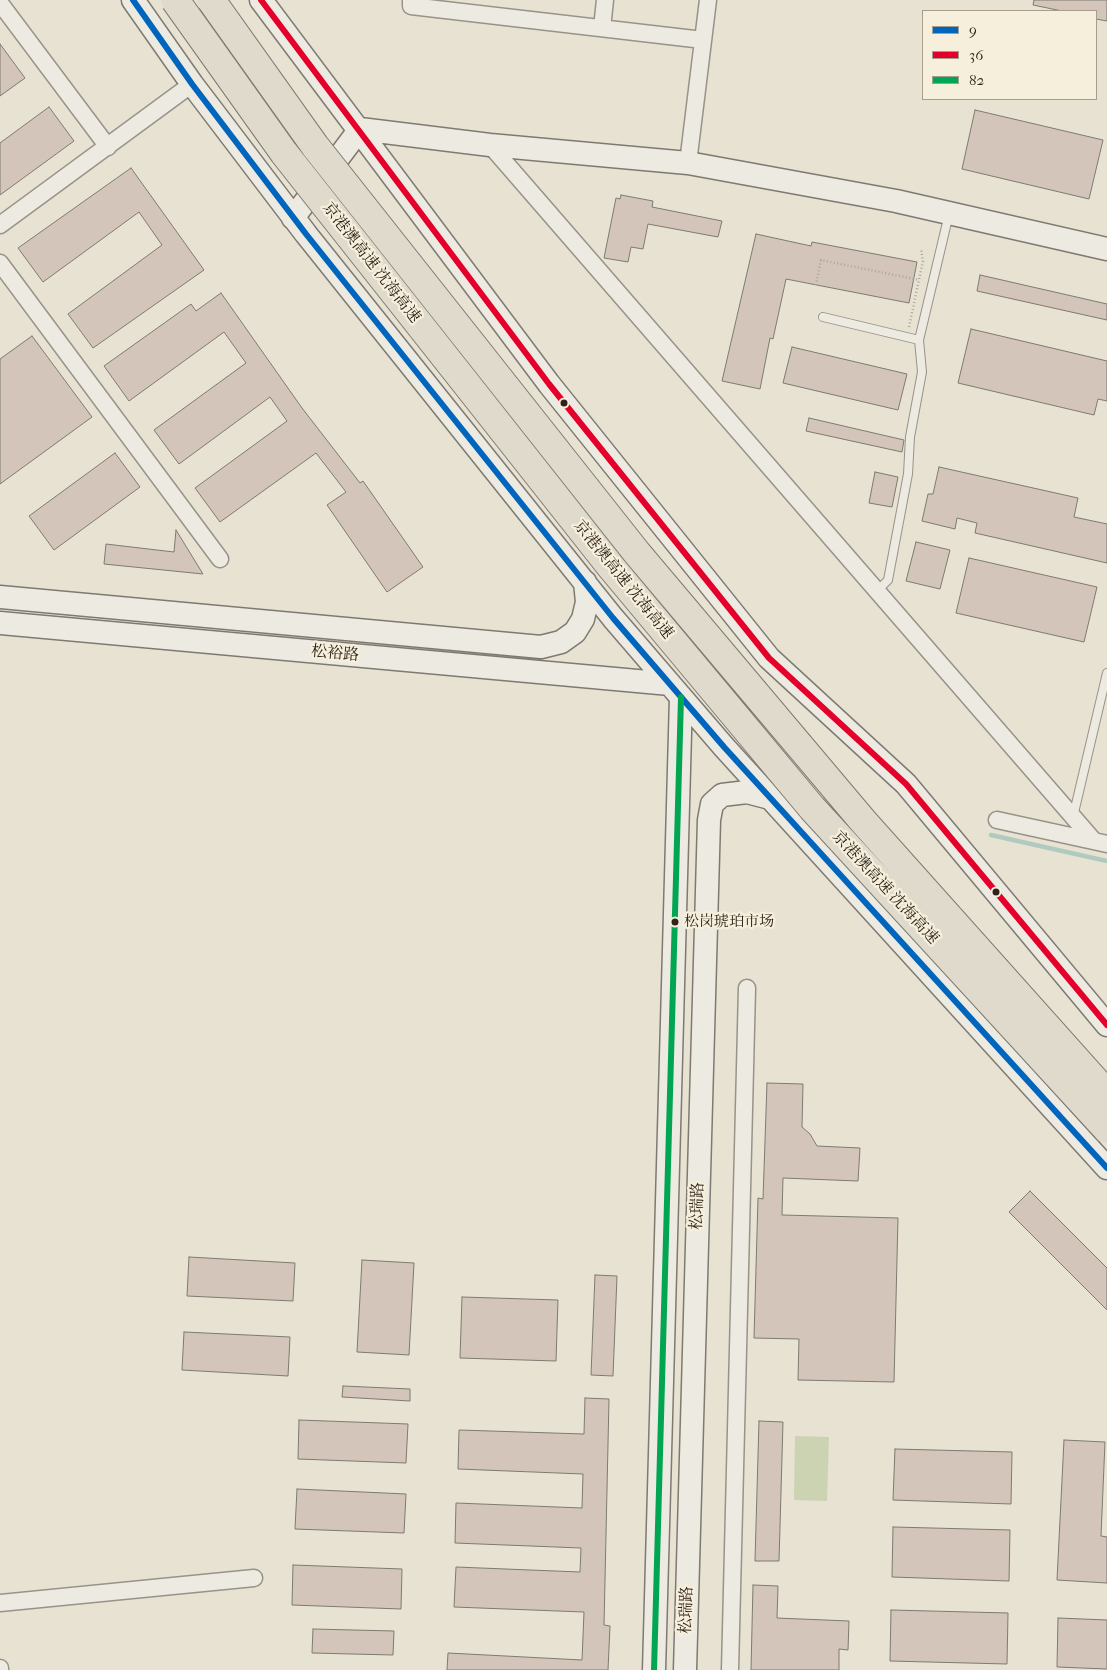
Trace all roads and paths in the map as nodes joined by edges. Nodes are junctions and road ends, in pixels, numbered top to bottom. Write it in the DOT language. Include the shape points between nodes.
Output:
graph roads {
  1 [pos="133,0"];
  2 [pos="175,0"];
  3 [pos="210,0"];
  4 [pos="261,0"];
  5 [pos="412,0"];
  6 [pos="605,0"];
  7 [pos="708,0"];
  8 [pos="0,3"];
  9 [pos="602,28"];
  10 [pos="703,40"];
  11 [pos="192,84"];
  12 [pos="360,129"];
  13 [pos="490,145"];
  14 [pos="108,147"];
  15 [pos="688,163"];
  16 [pos="949,213"];
  17 [pos="293,218"];
  18 [pos="0,225"];
  19 [pos="921,249"];
  20 [pos="1107,249"];
  21 [pos="0,263"];
  22 [pos="919,280"];
  23 [pos="816,285"];
  24 [pos="823,317"];
  25 [pos="909,327"];
  26 [pos="919,340"];
  27 [pos="220,559"];
  28 [pos="585,582"];
  29 [pos="877,591"];
  30 [pos="0,596"];
  31 [pos="0,623"];
  32 [pos="1107,672"];
  33 [pos="675,691"];
  34 [pos="770,798"];
  35 [pos="1073,817"];
  36 [pos="997,820"];
  37 [pos="1100,843"];
  38 [pos="747,988"];
  39 [pos="1107,1025"];
  40 [pos="1107,1094"];
  41 [pos="1107,1129"];
  42 [pos="1107,1168"];
  43 [pos="254,1578"];
  44 [pos="0,1603"];
  45 [pos="654,1670"];
  46 [pos="685,1670"];
  47 [pos="730,1670"];
  1 -- 11 [label="street"];
  2 -- 41 [label="highway, 京港澳高速 沈海高速, bridge" via="284,153 611,567 812,808"];
  3 -- 40 [label="highway, 京港澳高速 沈海高速, bridge" via="315,146 637,553 863,822"];
  4 -- 12 [label="street"];
  5 -- 9 [label="street" via="411,6"];
  6 -- 9 [label="street"];
  7 -- 10 [label="street"];
  8 -- 14 [label="street"];
  9 -- 10 [label="street"];
  10 -- 15 [label="street"];
  11 -- 14 [label="street"];
  11 -- 17 [label="street"];
  12 -- 13 [label="street"];
  12 -- 17 [label="street"];
  12 -- 39 [label="street" via="548,384 769,658 906,784"];
  13 -- 15 [label="street"];
  13 -- 29 [label="street"];
  14 -- 18 [label="street"];
  15 -- 16 [label="street" via="896,200"];
  16 -- 20 [label="street"];
  16 -- 26 [label="lane"];
  17 -- 28 [label="street"];
  19 -- 22 [label="path" via="924,261"];
  21 -- 27 [label="street"];
  22 -- 23 [label="path" via="821,260"];
  22 -- 25 [label="path"];
  24 -- 26 [label="lane"];
  26 -- 29 [label="lane" via="922,372 910,437 908,474 888,580"];
  28 -- 30 [label="street, 松裕路" via="587,602 583,619 575,632 561,642 541,647"];
  28 -- 33 [label="street"];
  29 -- 35 [label="street"];
  31 -- 33 [label="street, 松裕路"];
  32 -- 35 [label="lane"];
  33 -- 34 [label="street"];
  33 -- 45 [label="street, 松瑞路"];
  34 -- 42 [label="street"];
  34 -- 46 [label="street, 松瑞路" via="747,792 722,795 712,804 709,820"];
  35 -- 37 [label="street"];
  36 -- 37 [label="street"];
  38 -- 47 [label="street"];
  43 -- 44 [label="street"];
}
